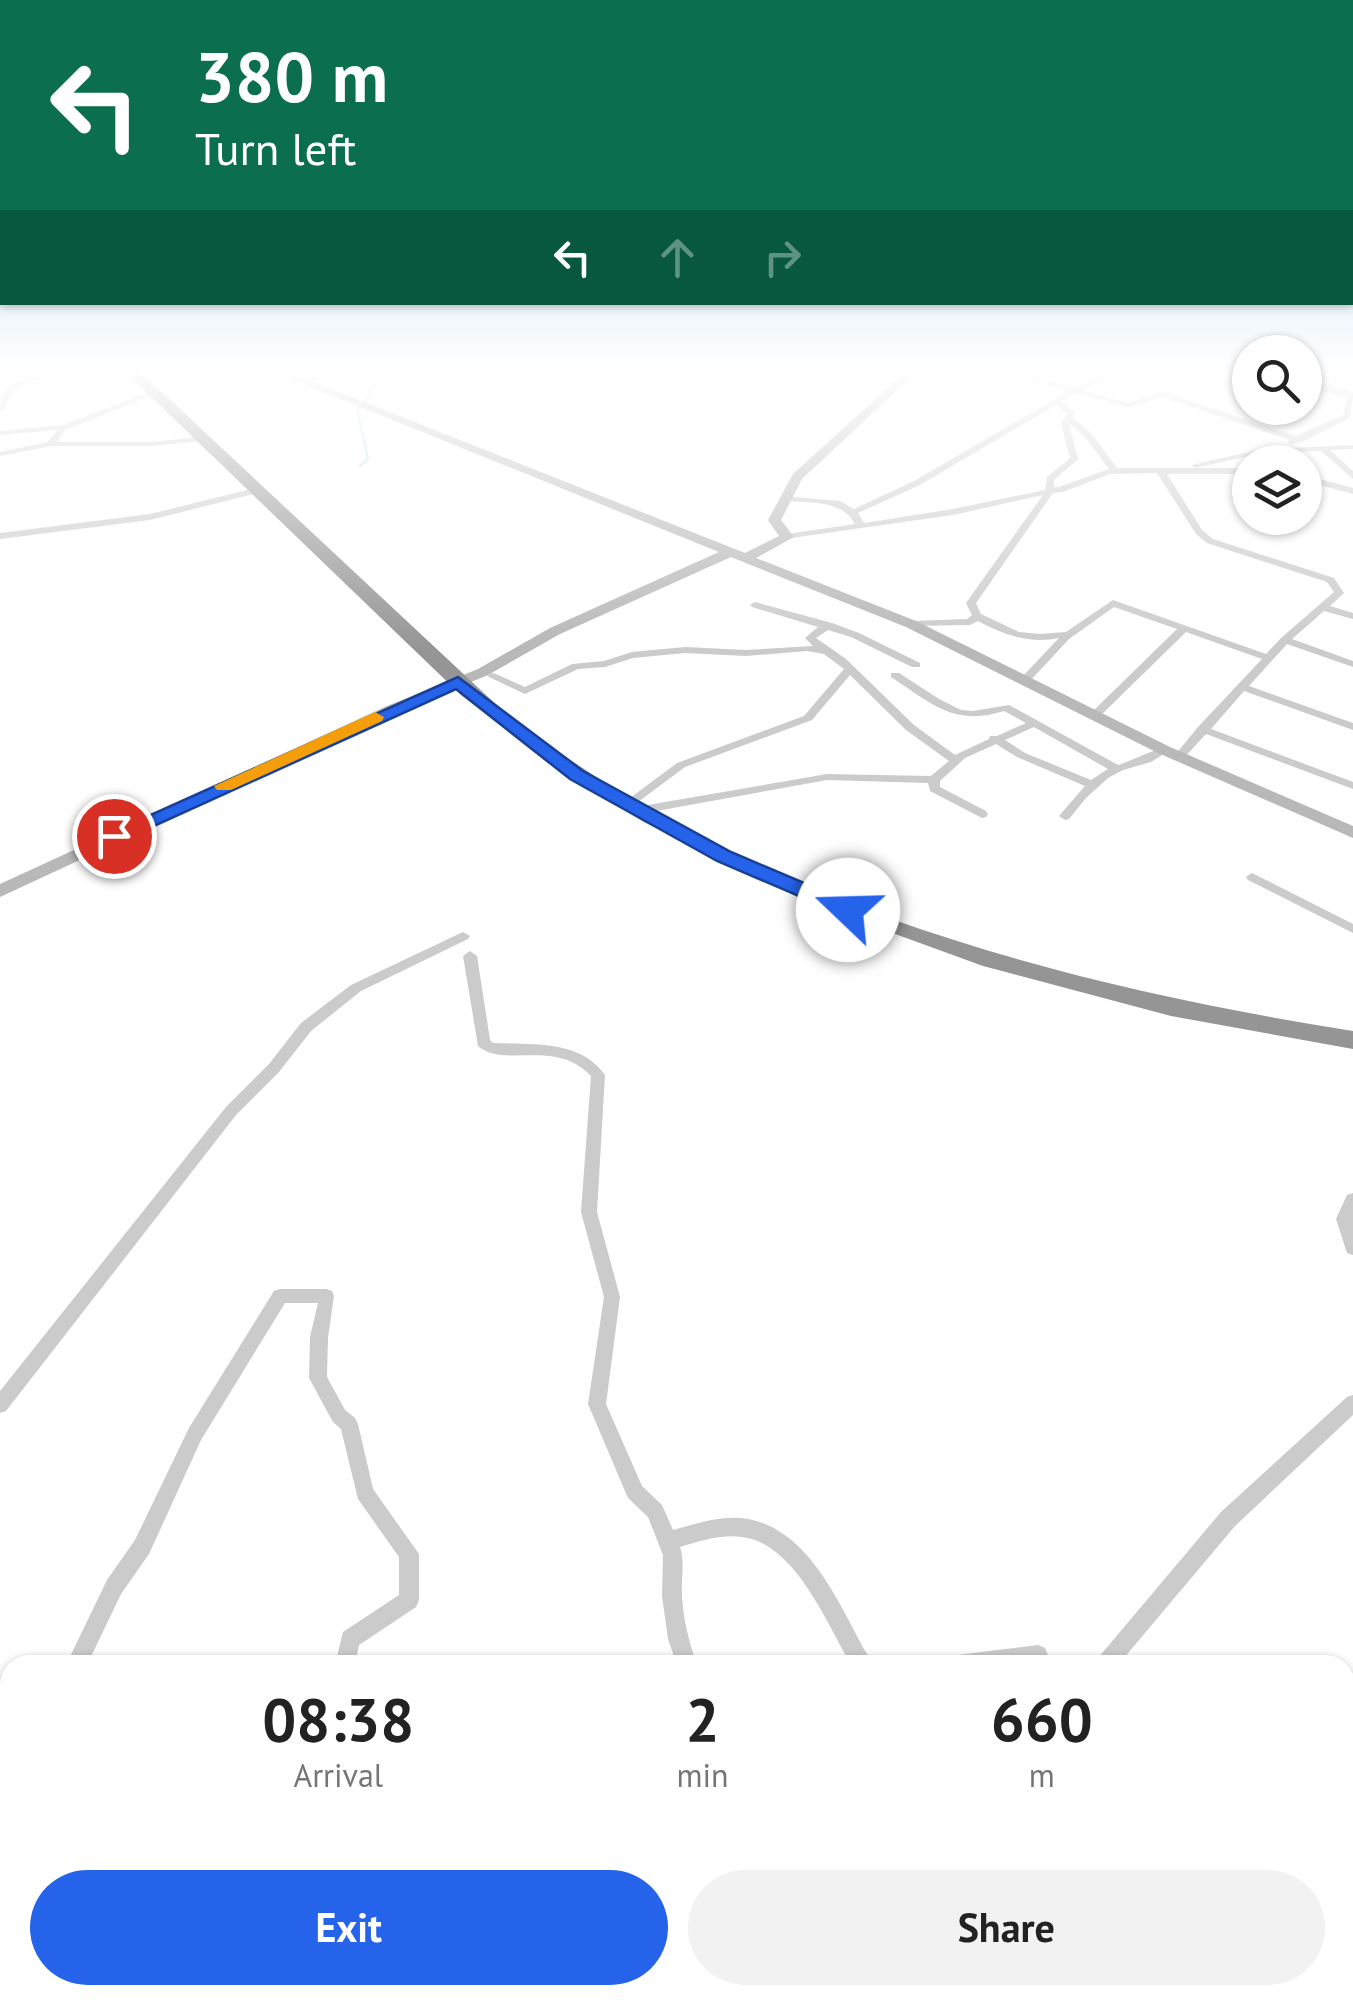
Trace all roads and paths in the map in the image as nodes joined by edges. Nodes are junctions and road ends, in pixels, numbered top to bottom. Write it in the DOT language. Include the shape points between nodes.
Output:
graph roads {
  1 [pos="230,461"];
  2 [pos="503,461"];
  3 [pos="815,461"];
  4 [pos="958,461"];
  5 [pos="1072,461"];
  6 [pos="1107,461"];
  7 [pos="1216,461"];
  8 [pos="1114,470"];
  9 [pos="1232,470"];
  10 [pos="1161,472"];
  11 [pos="1322,482"];
  12 [pos="260,490"];
  13 [pos="1353,490"];
  14 [pos="1050,491"];
  15 [pos="787,498"];
  16 [pos="854,512"];
  17 [pos="861,526"];
  18 [pos="0,536"];
  19 [pos="787,538"];
  20 [pos="738,555"];
  21 [pos="755,605"];
  22 [pos="1322,606"];
  23 [pos="977,616"];
  24 [pos="1353,616"];
  25 [pos="911,624"];
  26 [pos="828,625"];
  27 [pos="1184,628"];
  28 [pos="1068,633"];
  29 [pos="1286,640"];
  30 [pos="822,650"];
  31 [pos="1270,659"];
  32 [pos="1353,664"];
  33 [pos="849,670"];
  34 [pos="896,675"];
  35 [pos="492,676"];
  36 [pos="1026,680"];
  37 [pos="458,682"];
  38 [pos="1242,687"];
  39 [pos="868,691"];
  40 [pos="1095,715"];
  41 [pos="1032,724"];
  42 [pos="1353,727"];
  43 [pos="1202,729"];
  44 [pos="994,738"];
  45 [pos="1172,753"];
  46 [pos="956,760"];
  47 [pos="1115,768"];
  48 [pos="934,780"];
  49 [pos="1095,786"];
  50 [pos="1353,786"];
  51 [pos="635,807"];
  52 [pos="982,814"];
  53 [pos="1065,816"];
  54 [pos="1353,833"];
  55 [pos="1252,877"];
  56 [pos="0,891"];
  57 [pos="1353,929"];
  58 [pos="463,936"];
  59 [pos="470,956"];
  60 [pos="1353,1040"];
  61 [pos="1353,1199"];
  62 [pos="1353,1248"];
  63 [pos="1353,1403"];
  64 [pos="0,1404"];
  65 [pos="668,1541"];
  66 [pos="81,1655"];
  67 [pos="347,1655"];
  68 [pos="684,1655"];
  69 [pos="856,1655"];
  70 [pos="1113,1655"];
  1 -- 12 [label="highway"];
  2 -- 20 [label="street"];
  3 -- 15 [label="street"];
  4 -- 16 [label="street" via="910,490"];
  5 -- 14 [label="street" via="1050,480"];
  6 -- 8 [label="street"];
  7 -- 10 [label="street"];
  8 -- 10 [label="street"];
  8 -- 14 [label="street"];
  9 -- 10 [label="street"];
  10 -- 22 [label="street" via="1210,541 1337,584 1339,593"];
  11 -- 13 [label="street"];
  12 -- 18 [label="street" via="150,518"];
  12 -- 37 [label="highway"];
  14 -- 17 [label="street"];
  14 -- 23 [label="street" via="972,603"];
  15 -- 16 [label="street"];
  15 -- 19 [label="street" via="774,520"];
  16 -- 17 [label="street"];
  17 -- 19 [label="street"];
  19 -- 20 [label="street"];
  20 -- 25 [label="street"];
  20 -- 37 [label="street" via="555,632"];
  21 -- 26 [label="street"];
  22 -- 24 [label="street"];
  22 -- 29 [label="street"];
  23 -- 25 [label="street" via="970,622"];
  23 -- 28 [label="street" via="1034,638"];
  25 -- 36 [label="street"];
  26 -- 30 [label="street" via="810,638"];
  26 -- 34 [label="street" via="916,665"];
  27 -- 28 [label="street" via="1113,603"];
  27 -- 31 [label="street"];
  27 -- 40 [label="street"];
  28 -- 36 [label="street"];
  29 -- 31 [label="street"];
  29 -- 32 [label="street"];
  30 -- 33 [label="street"];
  30 -- 35 [label="street" via="632,655 576,666 524,690"];
  31 -- 38 [label="street"];
  33 -- 39 [label="street"];
  33 -- 51 [label="street" via="808,718 681,765"];
  34 -- 39 [label="street"];
  34 -- 41 [label="street" via="961,715 982,717 1005,707"];
  36 -- 40 [label="street"];
  37 -- 51 [label="highway" via="576,775"];
  37 -- 56 [label="street"];
  38 -- 42 [label="street"];
  38 -- 43 [label="street"];
  39 -- 46 [label="street" via="928,745"];
  40 -- 45 [label="street"];
  41 -- 44 [label="street"];
  41 -- 47 [label="street"];
  43 -- 45 [label="street"];
  43 -- 50 [label="street"];
  44 -- 46 [label="street"];
  44 -- 49 [label="street"];
  45 -- 47 [label="street"];
  45 -- 54 [label="street"];
  46 -- 48 [label="street"];
  47 -- 49 [label="street"];
  48 -- 51 [label="street" via="827,778"];
  48 -- 52 [label="street" via="934,790"];
  49 -- 53 [label="street"];
  51 -- 60 [label="highway" via="771,879 986,957 1185,1010"];
  55 -- 57 [label="street"];
  58 -- 64 [label="street" via="356,988 306,1027 231,1111"];
  59 -- 65 [label="street" via="483,1042 570,1054 598,1076 589,1212 612,1297 597,1404 635,1492 655,1511"];
  61 -- 62 [label="street" via="1344,1219"];
  63 -- 70 [label="street" via="1228,1519"];
  65 -- 68 [label="street"];
  65 -- 69 [label="street" via="726,1525 778,1538"];
  66 -- 67 [label="street" via="205,1419 280,1296 302,1293 326,1296 318,1378 349,1424 366,1493 409,1554 409,1600 350,1639"];
}
